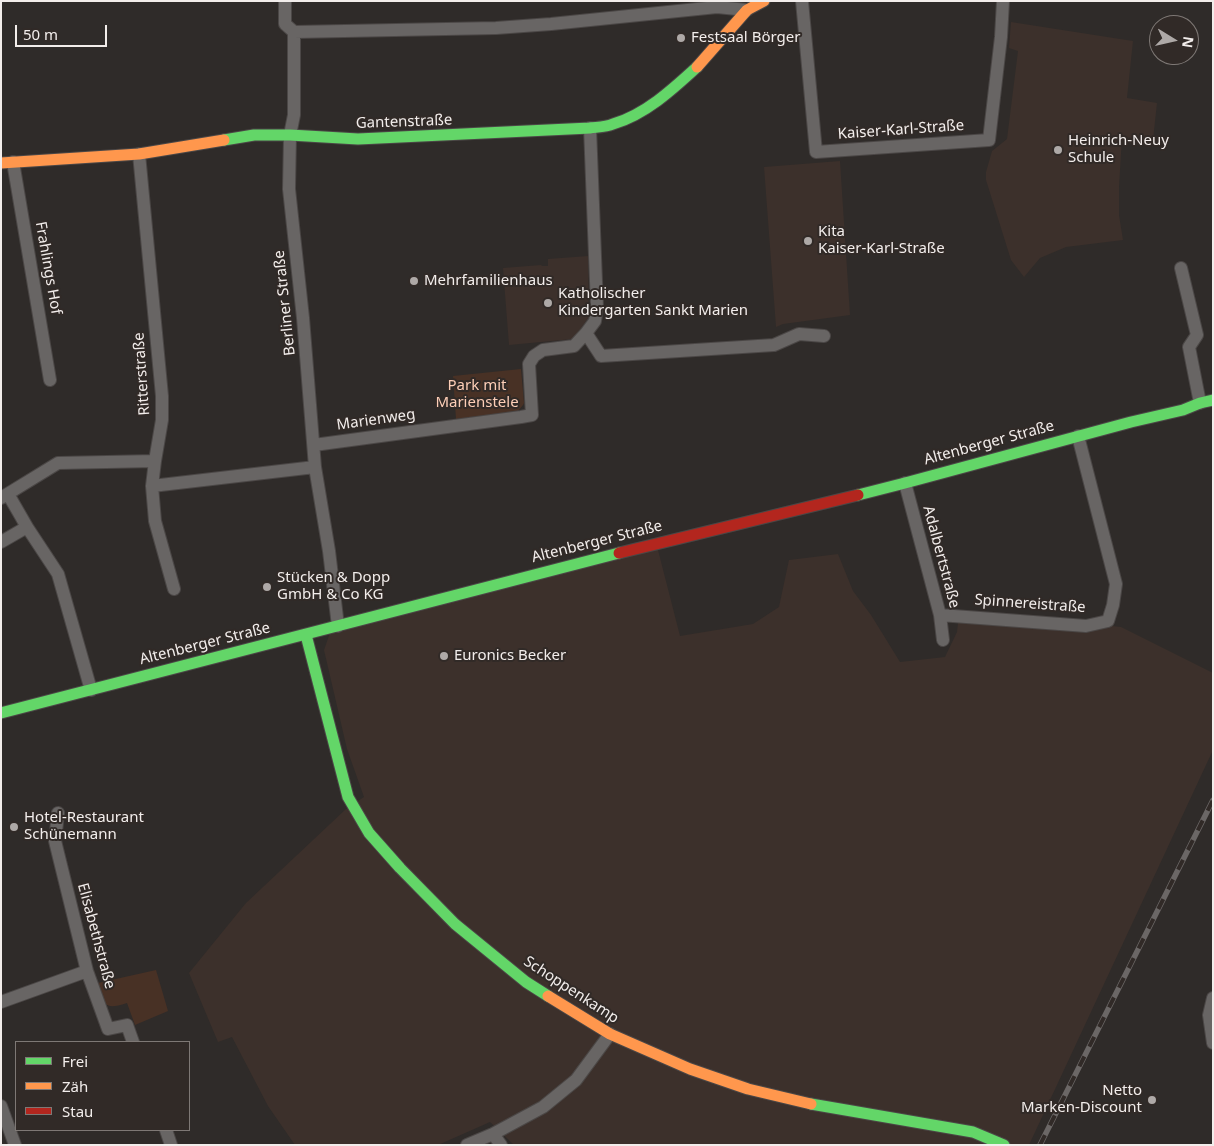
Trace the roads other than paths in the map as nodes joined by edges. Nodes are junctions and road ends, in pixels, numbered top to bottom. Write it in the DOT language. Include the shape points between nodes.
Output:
graph roads {
  1 [pos="285,1"];
  2 [pos="764,1"];
  3 [pos="802,1"];
  4 [pos="1003,1"];
  5 [pos="747,10"];
  6 [pos="294,32"];
  7 [pos="590,128"];
  8 [pos="290,135"];
  9 [pos="139,154"];
  10 [pos="7,163"];
  11 [pos="1181,268"];
  12 [pos="586,333"];
  13 [pos="824,336"];
  14 [pos="50,380"];
  15 [pos="1206,401"];
  16 [pos="1078,436"];
  17 [pos="314,445"];
  18 [pos="155,461"];
  19 [pos="315,467"];
  20 [pos="905,483"];
  21 [pos="152,486"];
  22 [pos="5,496"];
  23 [pos="27,527"];
  24 [pos="1,542"];
  25 [pos="174,590"];
  26 [pos="940,615"];
  27 [pos="338,626"];
  28 [pos="306,635"];
  29 [pos="943,640"];
  30 [pos="92,690"];
  31 [pos="1,713"];
  32 [pos="58,813"];
  33 [pos="87,971"];
  34 [pos="1213,998"];
  35 [pos="1,1002"];
  36 [pos="610,1034"];
  37 [pos="133,1041"];
  38 [pos="1213,1043"];
  39 [pos="1,1106"];
  40 [pos="166,1131"];
  41 [pos="493,1134"];
  42 [pos="15,1145"];
  43 [pos="171,1145"];
  44 [pos="467,1145"];
  45 [pos="501,1145"];
  46 [pos="1004,1145"];
  1 -- 6 [label="street" via="286,24"];
  2 -- 5 [label="street, Gantenstraße"];
  3 -- 4 [label="street, Kaiser-Karl-Straße" via="816,152 989,140"];
  5 -- 6 [label="street" via="717,7 496,28"];
  5 -- 7 [label="street, Gantenstraße" via="702,62 668,92 632,117 612,125"];
  6 -- 8 [label="street, Berliner Straße" via="294,115"];
  7 -- 8 [label="street, Gantenstraße" via="358,139"];
  7 -- 12 [label="street, Marienweg" via="597,306 595,321"];
  8 -- 9 [label="street, Gantenstraße" via="254,135"];
  8 -- 17 [label="street, Berliner Straße" via="288,189"];
  9 -- 10 [label="street, Gantenstraße"];
  9 -- 18 [label="street, Ritterstraße" via="162,396 162,420"];
  10 -- 14 [label="street, Frahlings Hof"];
  11 -- 15 [label="street, Altenberger Straße" via="1197,335 1189,347"];
  12 -- 13 [label="street" via="601,356 774,345 799,334"];
  12 -- 17 [label="street, Marienweg" via="574,346 543,350 534,356 529,364 532,414"];
  15 -- 16 [label="street, Altenberger Straße"];
  16 -- 20 [label="street, Altenberger Straße"];
  16 -- 26 [label="street, Spinnereistraße" via="1116,584 1108,621 1086,626"];
  17 -- 19 [label="street, Berliner Straße"];
  18 -- 21 [label="street, Ritterstraße"];
  18 -- 22 [label="street" via="58,463"];
  19 -- 21 [label="street"];
  19 -- 27 [label="street, Berliner Straße"];
  20 -- 26 [label="street, Adalbertstraße"];
  20 -- 27 [label="street, Altenberger Straße"];
  21 -- 25 [label="street, Ritterstraße" via="155,521"];
  22 -- 23 [label="street"];
  23 -- 24 [label="street"];
  23 -- 30 [label="street" via="58,574"];
  26 -- 29 [label="street, Adalbertstraße"];
  27 -- 28 [label="street, Altenberger Straße"];
  28 -- 30 [label="street, Altenberger Straße"];
  28 -- 36 [label="street, Schoppenkamp" via="348,797 369,832 455,924 526,982"];
  30 -- 31 [label="street, Altenberger Straße"];
  32 -- 33 [label="street, Elisabethstraße" via="55,841"];
  33 -- 35 [label="street"];
  33 -- 37 [label="street, Elisabethstraße" via="108,1029 127,1025"];
  34 -- 38 [label="street" via="1210,1015"];
  36 -- 41 [label="street" via="576,1080 543,1107"];
  36 -- 46 [label="street, Schoppenkamp" via="690,1069 748,1089 806,1103 973,1132"];
  39 -- 42 [label="street"];
  40 -- 43 [label="street"];
  41 -- 44 [label="street"];
  41 -- 45 [label="street"];
}
